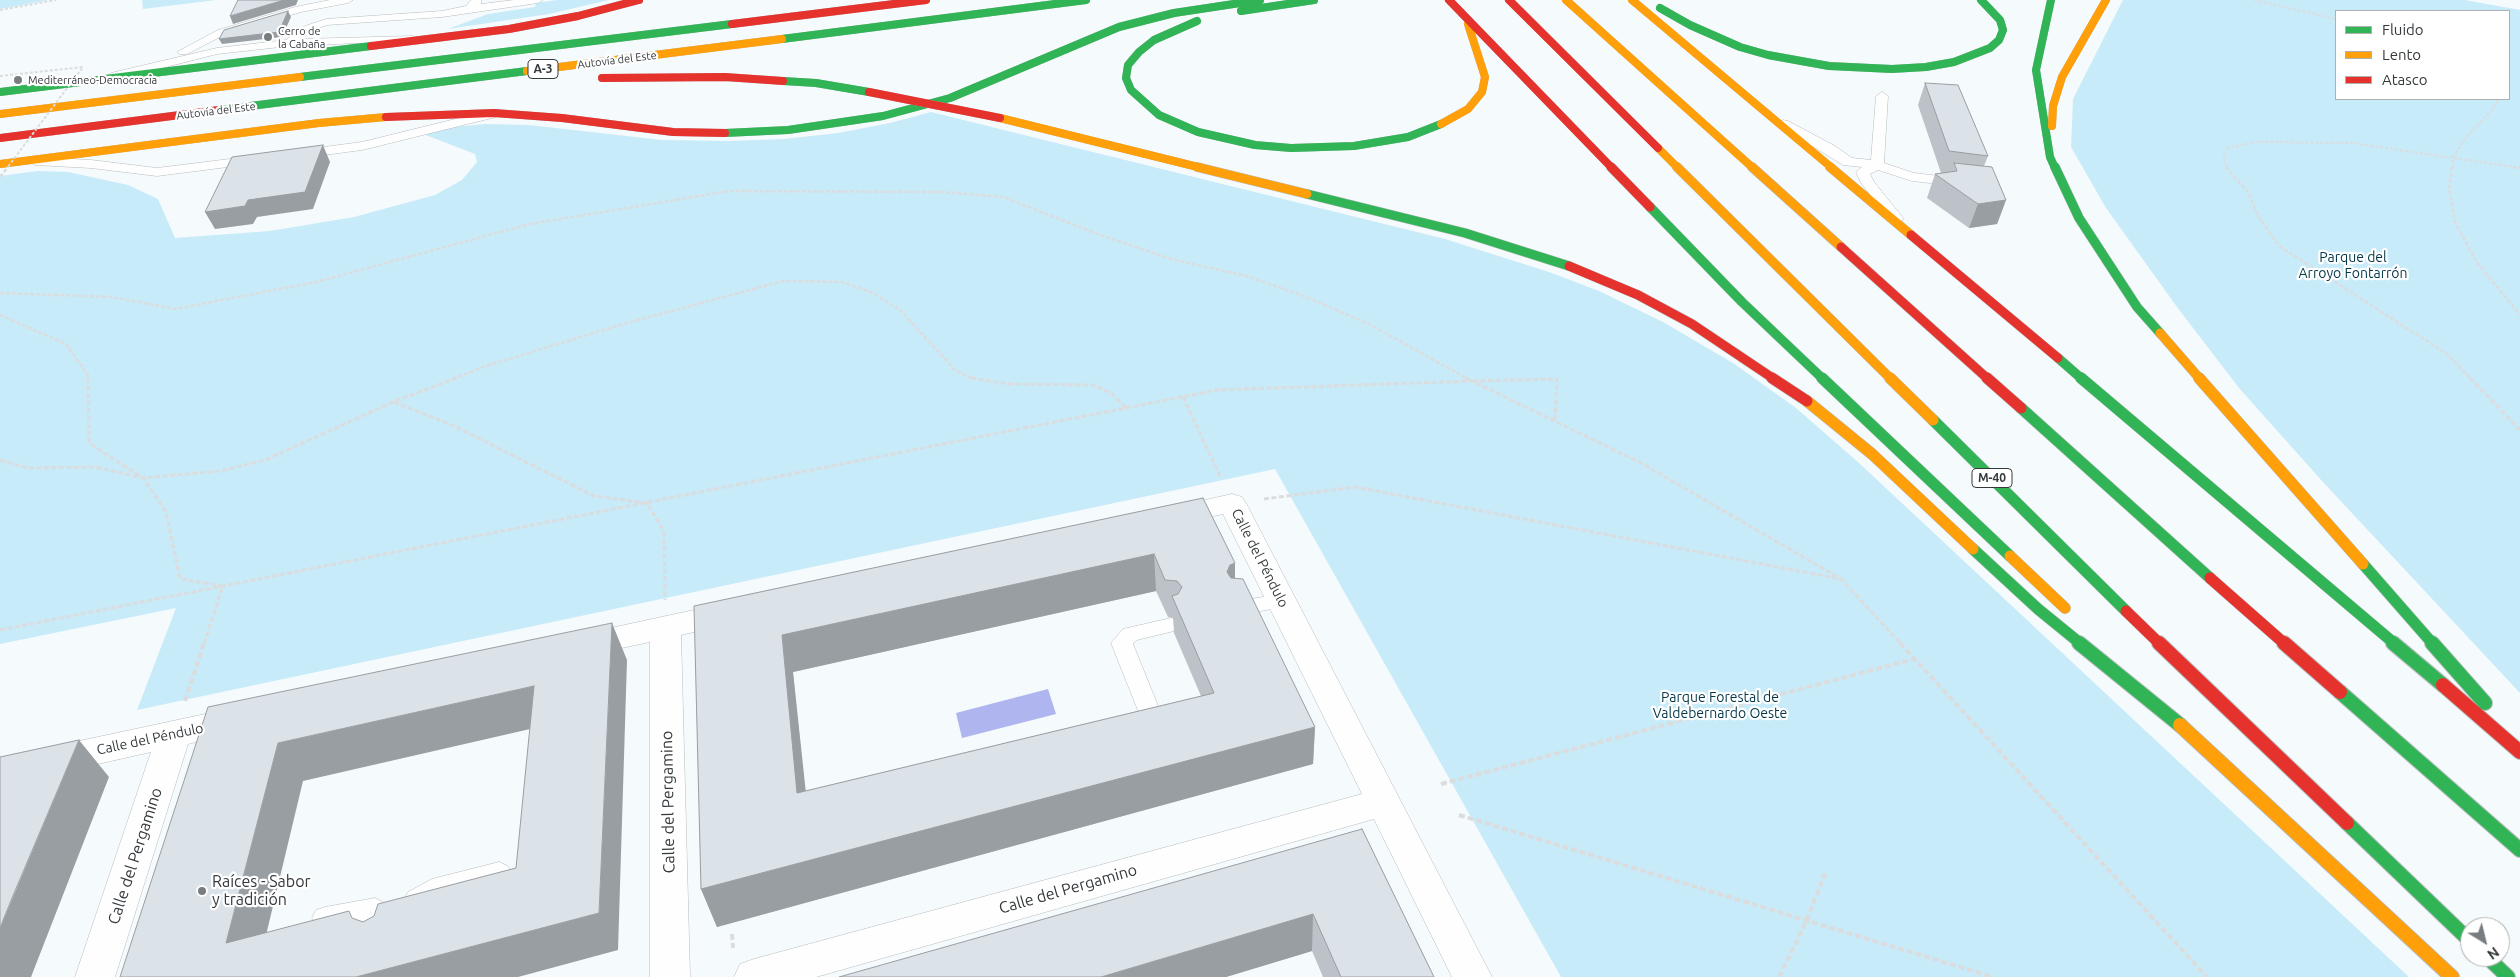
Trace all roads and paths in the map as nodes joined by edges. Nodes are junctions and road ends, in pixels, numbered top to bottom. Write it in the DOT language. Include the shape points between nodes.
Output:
graph roads {
  1 [pos="56,0"];
  2 [pos="348,0"];
  3 [pos="504,0"];
  4 [pos="538,0"];
  5 [pos="632,0"];
  6 [pos="639,0"];
  7 [pos="926,0"];
  8 [pos="1086,0"];
  9 [pos="1260,0"];
  10 [pos="1314,0"];
  11 [pos="1449,0"];
  12 [pos="1510,0"];
  13 [pos="1632,0"];
  14 [pos="1642,0"];
  15 [pos="1981,0"];
  16 [pos="2051,0"];
  17 [pos="2106,0"];
  18 [pos="2254,0"];
  19 [pos="1568,1"];
  20 [pos="476,2"];
  21 [pos="613,8"];
  22 [pos="0,10"];
  23 [pos="462,10"];
  24 [pos="1466,18"];
  25 [pos="663,20"];
  26 [pos="2335,20"];
  27 [pos="455,36"];
  28 [pos="289,43"];
  29 [pos="161,63"];
  30 [pos="373,67"];
  31 [pos="0,76"];
  32 [pos="589,78"];
  33 [pos="91,82"];
  34 [pos="539,82"];
  35 [pos="0,92"];
  36 [pos="1882,96"];
  37 [pos="2497,100"];
  38 [pos="494,113"];
  39 [pos="0,114"];
  40 [pos="1769,117"];
  41 [pos="0,138"];
  42 [pos="0,147"];
  43 [pos="284,156"];
  44 [pos="2454,156"];
  45 [pos="2050,157"];
  46 [pos="264,158"];
  47 [pos="27,160"];
  48 [pos="0,164"];
  49 [pos="1877,165"];
  50 [pos="2520,168"];
  51 [pos="0,177"];
  52 [pos="1971,183"];
  53 [pos="1908,234"];
  54 [pos="0,293"];
  55 [pos="0,315"];
  56 [pos="2520,315"];
  57 [pos="1472,381"];
  58 [pos="1183,397"];
  59 [pos="394,402"];
  60 [pos="1126,408"];
  61 [pos="1555,421"];
  62 [pos="2520,430"];
  63 [pos="0,460"];
  64 [pos="144,478"];
  65 [pos="647,503"];
  66 [pos="1232,503"];
  67 [pos="1146,522"];
  68 [pos="1841,579"];
  69 [pos="223,586"];
  70 [pos="1281,601"];
  71 [pos="761,606"];
  72 [pos="1239,608"];
  73 [pos="2074,618"];
  74 [pos="1171,625"];
  75 [pos="665,627"];
  76 [pos="0,630"];
  77 [pos="2101,645"];
  78 [pos="559,650"];
  79 [pos="1914,660"];
  80 [pos="270,713"];
  81 [pos="2168,714"];
  82 [pos="1154,723"];
  83 [pos="174,734"];
  84 [pos="2520,743"];
  85 [pos="2520,752"];
  86 [pos="0,772"];
  87 [pos="1441,784"];
  88 [pos="1382,802"];
  89 [pos="1459,815"];
  90 [pos="2520,850"];
  91 [pos="1826,871"];
  92 [pos="498,873"];
  93 [pos="1806,922"];
  94 [pos="301,924"];
  95 [pos="2460,931"];
  96 [pos="390,936"];
  97 [pos="2498,967"];
  98 [pos="95,977"];
  99 [pos="670,977"];
  100 [pos="754,977"];
  101 [pos="1472,977"];
  102 [pos="1779,977"];
  103 [pos="1994,977"];
  104 [pos="2207,977"];
  105 [pos="2452,977"];
  106 [pos="2508,977"];
  1 -- 22 [label="path"];
  2 -- 29 [label="lane" via="299,9 222,32"];
  3 -- 20 [label="lane"];
  4 -- 23 [label="lane"];
  5 -- 21 [label="lane"];
  6 -- 21 [label="highway"];
  7 -- 30 [label="highway, Autovía del Este / A-3"];
  8 -- 41 [label="highway, Autovía del Este / A-3"];
  9 -- 38 [label="highway" via="1174,13 1128,24 1092,36 950,98 840,124 788,130 673,132"];
  10 -- 24 [label="highway" via="1207,17 1177,28 1154,40 1128,65 1126,78 1131,90 1159,115 1198,132 1226,139 1292,148 1354,146 1393,140 1449,121 1468,109 1482,92 1485,77"];
  11 -- 24 [label="highway"];
  12 -- 95 [label="highway, M-40" via="2107,593"];
  13 -- 40 [label="highway"];
  14 -- 15 [label="highway" via="1740,47 1768,55 1829,66 1892,69 1954,62 1990,48 2004,30 1996,14"];
  16 -- 45 [label="highway" via="2036,70"];
  17 -- 45 [label="highway" via="2062,77 2053,106"];
  18 -- 26 [label="path"];
  19 -- 90 [label="highway" via="2203,572"];
  20 -- 23 [label="lane"];
  21 -- 27 [label="highway" via="541,24"];
  23 -- 28 [label="lane" via="415,17 338,20 309,28"];
  24 -- 73 [label="highway" via="1742,302"];
  25 -- 30 [label="highway" via="472,48"];
  27 -- 28 [label="lane"];
  27 -- 33 [label="highway"];
  28 -- 29 [label="lane" via="217,51"];
  29 -- 33 [label="lane"];
  30 -- 39 [label="highway, Autovía del Este / A-3"];
  31 -- 51 [label="path, bridge" via="83,66"];
  32 -- 81 [label="highway, bridge" via="725,77 816,83 869,92 1000,118 1465,233 1562,263 1638,295 1692,324 1810,403 1872,454 2038,609"];
  33 -- 35 [label="highway"];
  34 -- 42 [label="highway" via="413,93"];
  36 -- 49 [label="lane"];
  37 -- 44 [label="path"];
  38 -- 43 [label="lane" via="362,146"];
  38 -- 47 [label="highway" via="407,115 319,123"];
  40 -- 49 [label="lane" via="1848,162"];
  40 -- 53 [label="highway"];
  44 -- 50 [label="path"];
  44 -- 56 [label="path" via="2449,186 2455,222 2476,261"];
  44 -- 62 [label="path" via="2353,144 2255,142 2228,148 2223,160 2228,171 2248,192 2258,216 2279,246 2447,354"];
  45 -- 84 [label="highway" via="2079,218 2137,307"];
  46 -- 47 [label="lane" via="157,172"];
  47 -- 48 [label="highway"];
  49 -- 52 [label="lane" via="1912,177"];
  49 -- 53 [label="lane" via="1864,172 1868,183"];
  53 -- 85 [label="highway" via="2300,562"];
  54 -- 57 [label="path" via="112,297 175,310 316,282 530,224 645,203 729,191 942,192 1003,197 1100,236 1172,259 1247,276 1370,324"];
  55 -- 64 [label="path" via="66,344 88,375 89,443"];
  57 -- 58 [label="path" via="1217,390"];
  57 -- 61 [label="path"];
  57 -- 61 [label="path" via="1557,379"];
  58 -- 60 [label="path"];
  58 -- 66 [label="path"];
  59 -- 60 [label="path" via="483,367 623,324 783,281 812,280 842,282 873,293 900,310 917,326 954,370 976,380 1009,384 1093,385 1111,393"];
  59 -- 64 [label="path" via="265,460 220,471"];
  59 -- 65 [label="path" via="452,425 594,496"];
  60 -- 65 [label="path"];
  61 -- 68 [label="path" via="1643,464"];
  63 -- 64 [label="path" via="28,468 95,467"];
  64 -- 69 [label="path" via="166,512 180,579"];
  65 -- 69 [label="path"];
  65 -- 75 [label="path" via="664,531"];
  66 -- 67 [label="street, Calle del Péndulo"];
  66 -- 68 [label="path" via="1355,487"];
  66 -- 70 [label="street, Calle del Péndulo"];
  68 -- 79 [label="path"];
  69 -- 76 [label="path"];
  69 -- 83 [label="path"];
  70 -- 72 [label="lane"];
  70 -- 88 [label="street, Calle del Péndulo"];
  71 -- 75 [label="street"];
  74 -- 82 [label="lane" via="1130,634 1122,643"];
  75 -- 78 [label="street"];
  75 -- 99 [label="street, Calle del Pergamino"];
  77 -- 81 [label="highway"];
  79 -- 87 [label="path"];
  79 -- 104 [label="path"];
  80 -- 83 [label="street, Calle del Péndulo"];
  81 -- 105 [label="highway"];
  83 -- 86 [label="street, Calle del Péndulo"];
  83 -- 98 [label="street, Calle del Pergamino"];
  88 -- 100 [label="street, Calle del Pergamino"];
  88 -- 101 [label="street, Calle del Péndulo"];
  89 -- 93 [label="path"];
  91 -- 93 [label="path"];
  92 -- 96 [label="lane" via="441,887 402,909"];
  93 -- 102 [label="path"];
  93 -- 103 [label="path"];
  94 -- 96 [label="lane" via="375,909 387,917"];
  97 -- 106 [label="highway"];
}
